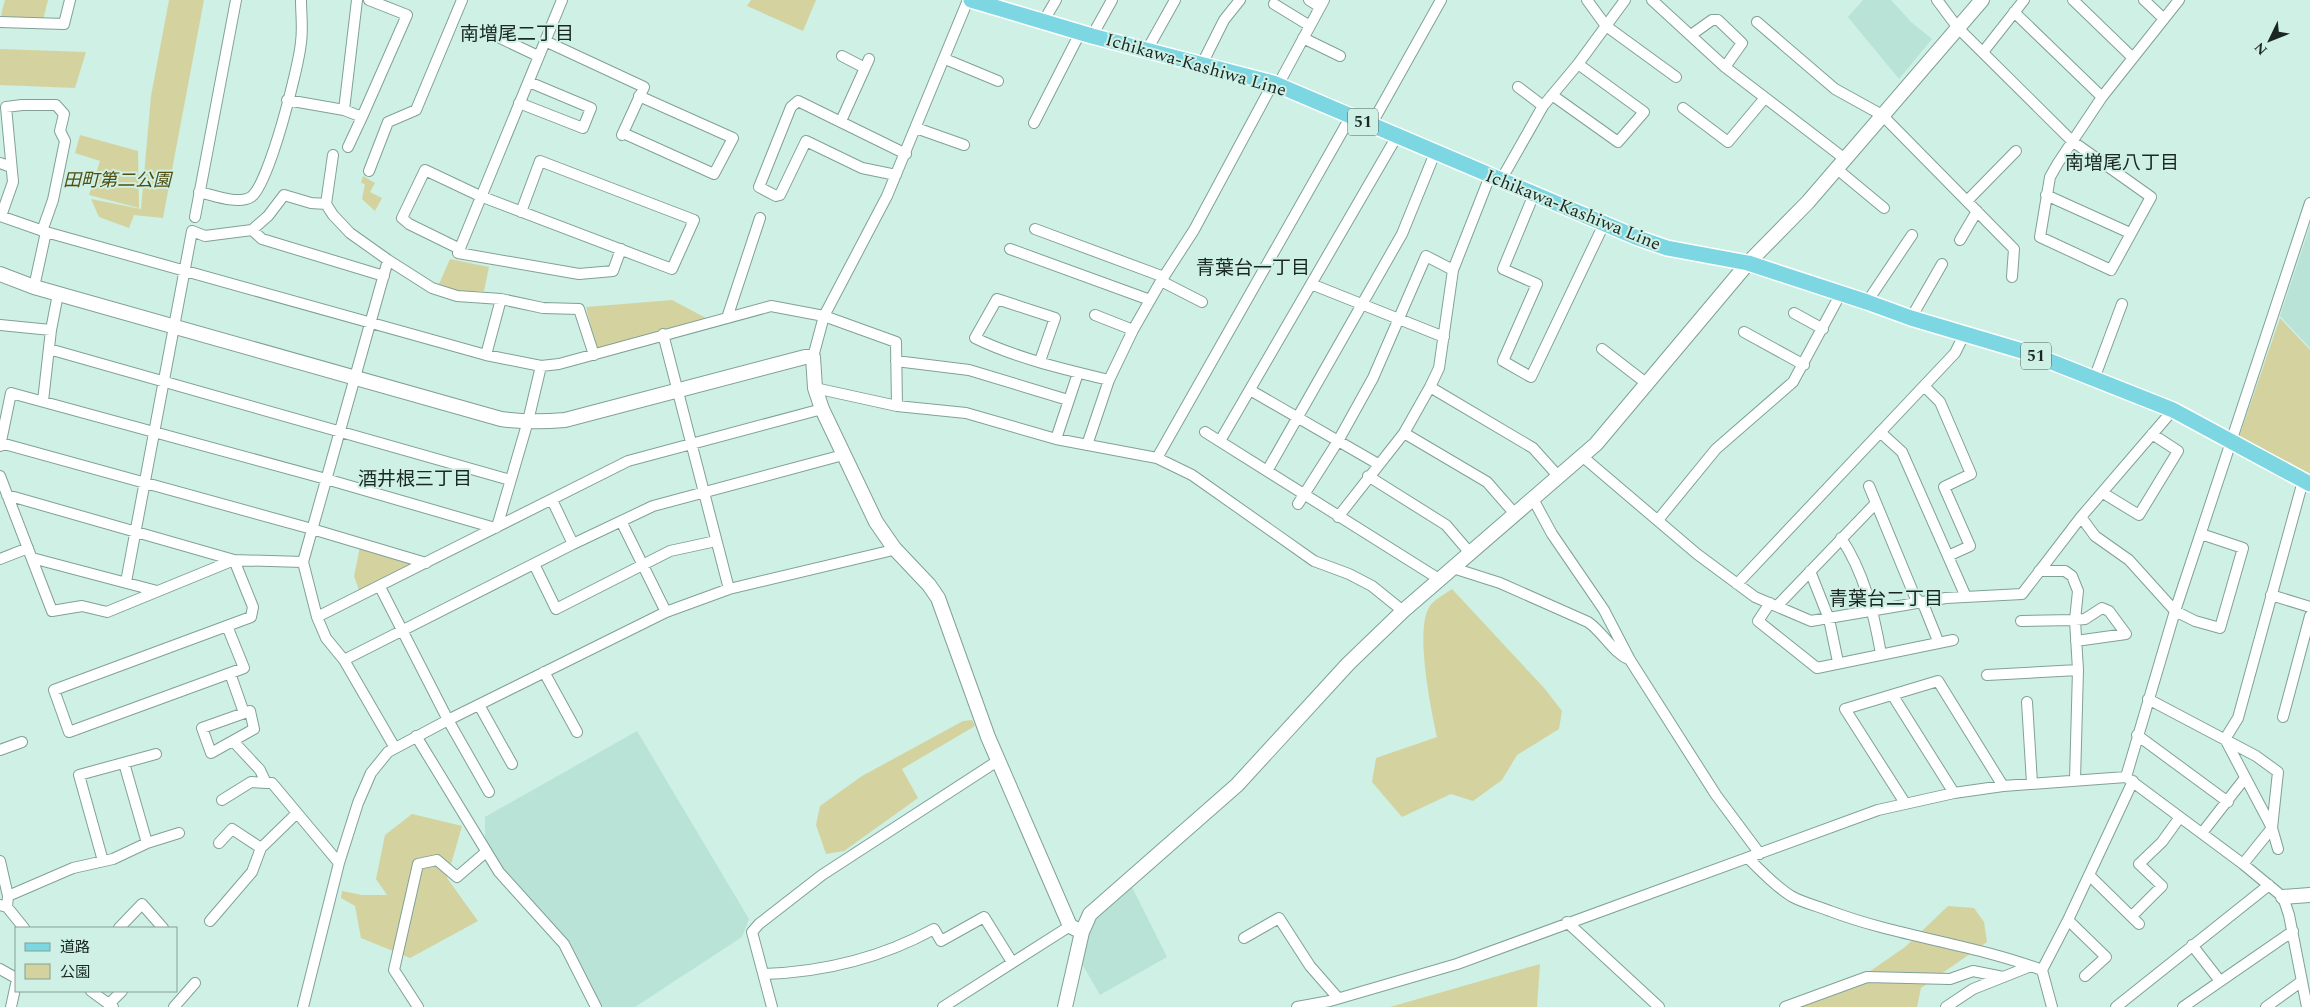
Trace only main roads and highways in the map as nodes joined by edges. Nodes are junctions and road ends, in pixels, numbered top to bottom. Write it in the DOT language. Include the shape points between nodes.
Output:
graph roads {
  1 [pos="970,0"];
  2 [pos="993,3"];
  3 [pos="2307,483"];
  1 -- 2 [label="main road, Ichikawa-Kashiwa Line / 51"];
  2 -- 3 [label="main road, Ichikawa-Kashiwa Line / 51" via="1043,22 1276,84 1667,248 1748,263 1964,335 2029,353 2172,410"];
}
